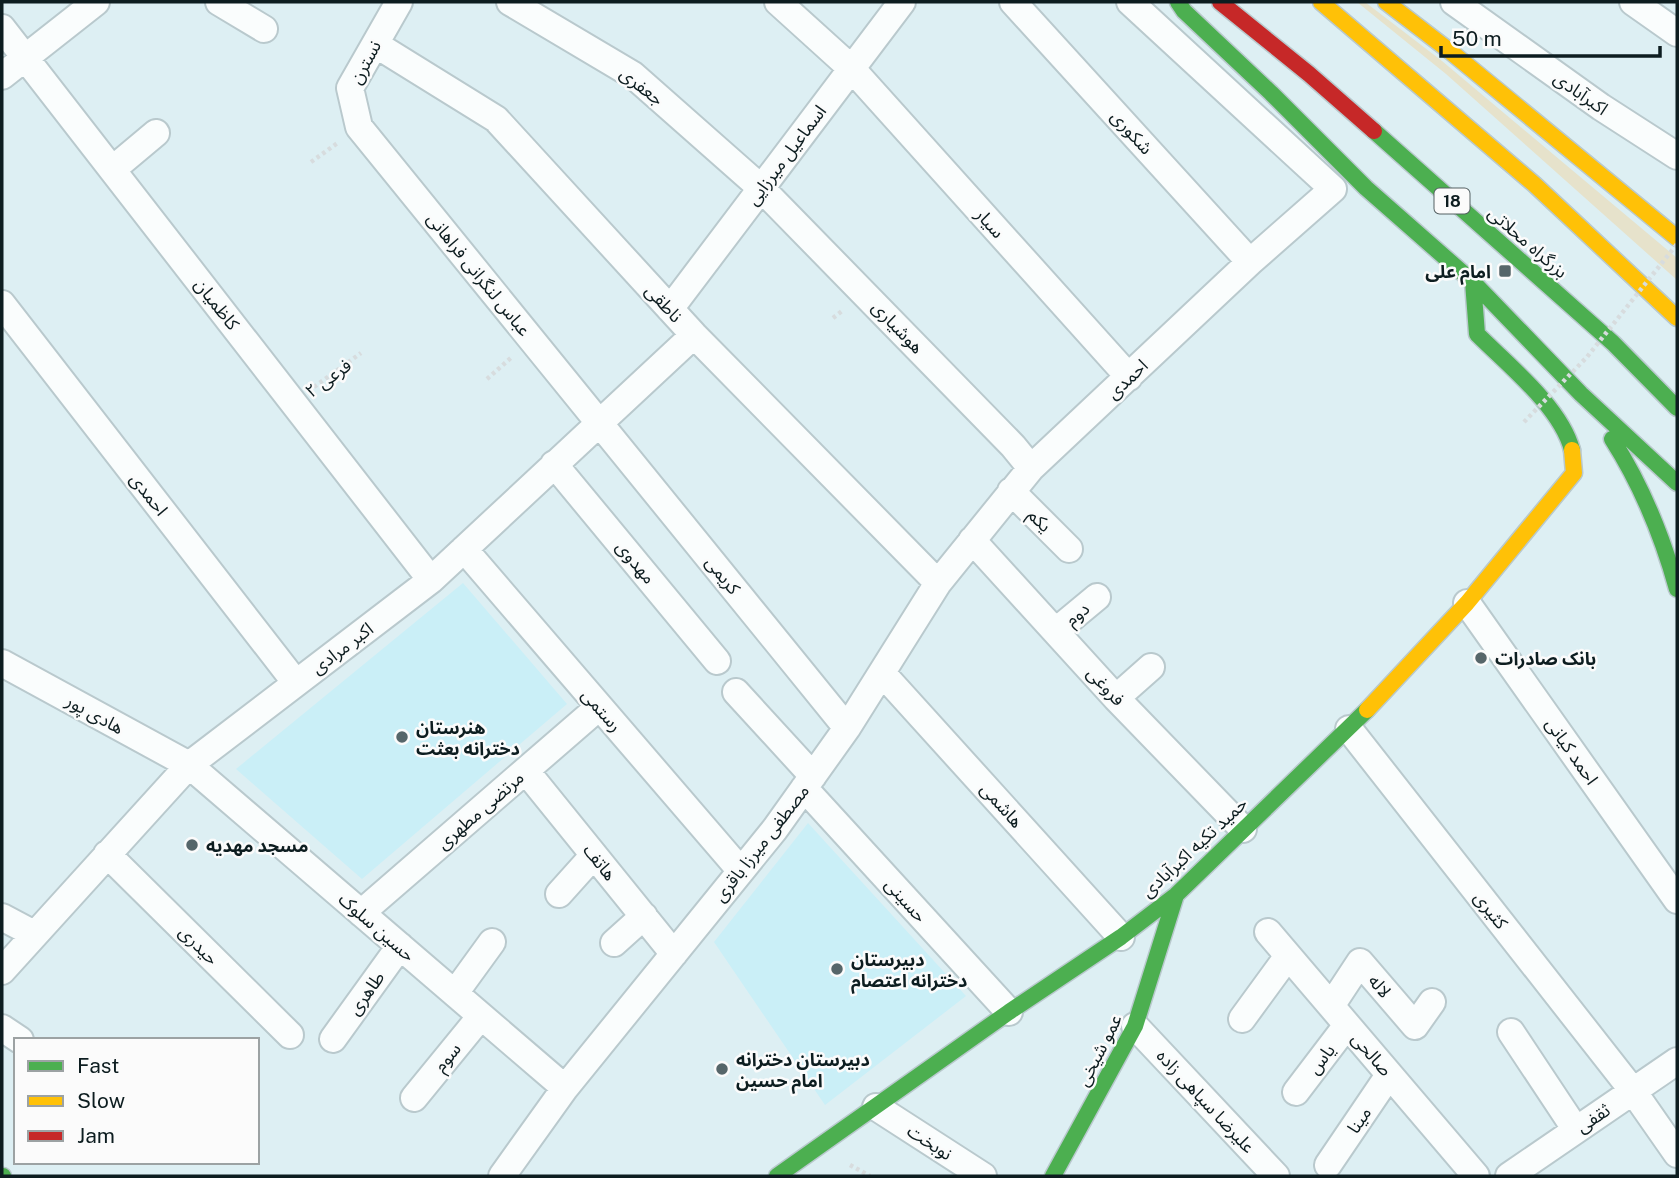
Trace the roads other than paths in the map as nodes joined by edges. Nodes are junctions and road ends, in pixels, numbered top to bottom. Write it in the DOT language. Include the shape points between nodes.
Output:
graph roads {
  1 [pos="96,2"];
  2 [pos="219,2"];
  3 [pos="399,2"];
  4 [pos="510,2"];
  5 [pos="778,2"];
  6 [pos="902,2"];
  7 [pos="1013,2"];
  8 [pos="1130,2"];
  9 [pos="1178,2"];
  10 [pos="1220,2"];
  11 [pos="1321,2"];
  12 [pos="1454,2"];
  13 [pos="1633,2"];
  14 [pos="1392,4"];
  15 [pos="2,28"];
  16 [pos="264,29"];
  17 [pos="1677,33"];
  18 [pos="375,44"];
  19 [pos="26,57"];
  20 [pos="852,69"];
  21 [pos="2,76"];
  22 [pos="359,127"];
  23 [pos="156,133"];
  24 [pos="1677,156"];
  25 [pos="113,169"];
  26 [pos="761,188"];
  27 [pos="1366,188"];
  28 [pos="1332,189"];
  29 [pos="1677,238"];
  30 [pos="1250,262"];
  31 [pos="1473,282"];
  32 [pos="2,304"];
  33 [pos="670,309"];
  34 [pos="1677,318"];
  35 [pos="694,335"];
  36 [pos="1129,377"];
  37 [pos="1581,394"];
  38 [pos="1677,408"];
  39 [pos="600,422"];
  40 [pos="554,464"];
  41 [pos="1031,468"];
  42 [pos="1677,483"];
  43 [pos="1011,491"];
  44 [pos="972,540"];
  45 [pos="1069,549"];
  46 [pos="464,550"];
  47 [pos="431,580"];
  48 [pos="938,583"];
  49 [pos="1677,589"];
  50 [pos="1097,597"];
  51 [pos="1467,603"];
  52 [pos="1056,631"];
  53 [pos="717,660"];
  54 [pos="2,663"];
  55 [pos="1151,667"];
  56 [pos="882,673"];
  57 [pos="296,683"];
  58 [pos="736,692"];
  59 [pos="1116,698"];
  60 [pos="599,707"];
  61 [pos="847,728"];
  62 [pos="1349,729"];
  63 [pos="189,765"];
  64 [pos="526,771"];
  65 [pos="808,782"];
  66 [pos="1242,829"];
  67 [pos="107,854"];
  68 [pos="594,855"];
  69 [pos="741,871"];
  70 [pos="559,894"];
  71 [pos="1175,895"];
  72 [pos="1677,900"];
  73 [pos="361,913"];
  74 [pos="643,916"];
  75 [pos="2,917"];
  76 [pos="1268,932"];
  77 [pos="34,934"];
  78 [pos="1121,937"];
  79 [pos="492,942"];
  80 [pos="614,943"];
  81 [pos="400,946"];
  82 [pos="674,954"];
  83 [pos="1288,956"];
  84 [pos="2,971"];
  85 [pos="455,993"];
  86 [pos="1432,1002"];
  87 [pos="1009,1012"];
  88 [pos="481,1016"];
  89 [pos="1339,1016"];
  90 [pos="1242,1018"];
  91 [pos="1136,1026"];
  92 [pos="2,1028"];
  93 [pos="1511,1032"];
  94 [pos="290,1035"];
  95 [pos="17,1038"];
  96 [pos="333,1039"];
  97 [pos="1677,1061"];
  98 [pos="1389,1074"];
  99 [pos="565,1088"];
  100 [pos="1633,1091"];
  101 [pos="1296,1092"];
  102 [pos="414,1098"];
  103 [pos="876,1107"];
  104 [pos="1576,1130"];
  105 [pos="1677,1154"];
  106 [pos="1328,1165"];
  107 [pos="1523,1172"];
  108 [pos="502,1176"];
  109 [pos="777,1176"];
  110 [pos="983,1176"];
  111 [pos="1053,1176"];
  112 [pos="1276,1176"];
  113 [pos="1476,1176"];
  1 -- 19 [label="street"];
  2 -- 16 [label="street"];
  3 -- 18 [label="street, نسترن"];
  4 -- 26 [label="street, جعفری" via="634,75"];
  5 -- 20 [label="street, سیار"];
  6 -- 20 [label="street, اسماعیل میرزایی"];
  7 -- 30 [label="street, شکوری"];
  8 -- 28 [label="street"];
  9 -- 27 [label="main road"];
  10 -- 38 [label="main road, بزرگراه محلاتی / 18" via="1309,74 1604,335"];
  11 -- 34 [label="main road" via="1534,184"];
  12 -- 24 [label="street, اکبرآبادی"];
  13 -- 17 [label="street"];
  14 -- 29 [label="main road"];
  15 -- 19 [label="street, کاظمیان"];
  18 -- 22 [label="street, نسترن" via="350,88"];
  18 -- 33 [label="street, ناطقی" via="496,119"];
  19 -- 21 [label="street"];
  19 -- 25 [label="street, کاظمیان"];
  20 -- 26 [label="street, اسماعیل میرزایی"];
  20 -- 36 [label="street, سیار"];
  22 -- 39 [label="street, عباس لنگرانی فراهانی"];
  23 -- 25 [label="street"];
  25 -- 47 [label="street, کاظمیان"];
  26 -- 33 [label="street, اسماعیل میرزایی"];
  26 -- 41 [label="street, هوشیاری"];
  27 -- 28 [label="street"];
  27 -- 31 [label="main road"];
  28 -- 30 [label="street, احمدی"];
  30 -- 36 [label="street, احمدی"];
  31 -- 37 [label="main road"];
  31 -- 51 [label="main road, حمید تکیه اکبرآبادی" via="1477,334 1564,430 1574,473"];
  32 -- 57 [label="street, احمدی"];
  33 -- 35 [label="street, ناطقی"];
  35 -- 39 [label="street, اکبر مرادی"];
  35 -- 48 [label="street, ناطقی"];
  36 -- 41 [label="street, احمدی"];
  37 -- 42 [label="main road"];
  37 -- 49 [label="main road" via="1630,466 1654,516"];
  39 -- 40 [label="street, اکبر مرادی"];
  39 -- 61 [label="street, کریمی"];
  40 -- 46 [label="street, اکبر مرادی"];
  40 -- 53 [label="street, مهدوی"];
  41 -- 43 [label="street, احمدی"];
  43 -- 44 [label="street, احمدی"];
  43 -- 45 [label="street, یکم"];
  44 -- 48 [label="street, احمدی"];
  44 -- 52 [label="street, فروغی"];
  46 -- 47 [label="street, اکبر مرادی"];
  46 -- 60 [label="street, رستمی"];
  47 -- 57 [label="street, اکبر مرادی"];
  48 -- 56 [label="street, مصطفی میرزا باقری"];
  50 -- 52 [label="street, دوم"];
  51 -- 62 [label="main road, حمید تکیه اکبرآبادی"];
  51 -- 72 [label="street, احمد کیانی"];
  52 -- 59 [label="street, فروغی"];
  54 -- 63 [label="street, هادی پور"];
  55 -- 59 [label="street"];
  56 -- 61 [label="street, مصطفی میرزا باقری"];
  56 -- 78 [label="street, هاشمی"];
  57 -- 63 [label="street, اکبر مرادی"];
  58 -- 65 [label="street"];
  59 -- 66 [label="street, فروغی"];
  60 -- 64 [label="street, مرتضی مطهری"];
  60 -- 69 [label="street, رستمی"];
  61 -- 65 [label="street, مصطفی میرزا باقری"];
  62 -- 66 [label="main road, حمید تکیه اکبرآبادی"];
  62 -- 100 [label="street, کثیری"];
  63 -- 67 [label="street, اکبر مرادی"];
  63 -- 73 [label="street, حسین سلوک"];
  64 -- 68 [label="street, هاتف"];
  64 -- 73 [label="street, مرتضی مطهری"];
  65 -- 69 [label="street, مصطفی میرزا باقری"];
  65 -- 87 [label="street, حسینی"];
  66 -- 71 [label="main road, حمید تکیه اکبرآبادی"];
  67 -- 77 [label="street, اکبر مرادی"];
  67 -- 94 [label="street, حیدری"];
  68 -- 70 [label="street"];
  68 -- 74 [label="street, هاتف"];
  69 -- 82 [label="street, مصطفی میرزا باقری"];
  71 -- 78 [label="main road, حمید تکیه اکبرآبادی"];
  71 -- 91 [label="main road, عمو شیخی"];
  73 -- 81 [label="street, حسین سلوک"];
  74 -- 80 [label="street"];
  74 -- 82 [label="street, هاتف"];
  75 -- 77 [label="street"];
  76 -- 83 [label="street, صالحی"];
  77 -- 84 [label="street, اکبر مرادی"];
  78 -- 87 [label="main road, حمید تکیه اکبرآبادی"];
  79 -- 85 [label="street"];
  81 -- 85 [label="street, حسین سلوک"];
  81 -- 96 [label="street, طاهری"];
  82 -- 99 [label="street, مصطفی میرزا باقری"];
  83 -- 89 [label="street, صالحی"];
  83 -- 90 [label="street"];
  85 -- 88 [label="street, حسین سلوک"];
  86 -- 89 [label="street, لاله" via="1415,1026 1360,962"];
  87 -- 103 [label="main road, حمید تکیه اکبرآبادی"];
  88 -- 99 [label="street, حسین سلوک"];
  88 -- 102 [label="street, سوم"];
  89 -- 98 [label="street, صالحی"];
  89 -- 101 [label="street, یاس"];
  91 -- 111 [label="main road, عمو شیخی"];
  91 -- 112 [label="street, علیرضا سپاهی زاده"];
  92 -- 95 [label="street"];
  93 -- 104 [label="street"];
  97 -- 100 [label="street, ثقفی"];
  98 -- 106 [label="street, مینا"];
  98 -- 113 [label="street, صالحی"];
  99 -- 108 [label="street, مصطفی میرزا باقری"];
  100 -- 104 [label="street, ثقفی"];
  100 -- 105 [label="street, کثیری"];
  103 -- 109 [label="main road, حمید تکیه اکبرآبادی"];
  103 -- 110 [label="street, نوبخت"];
  104 -- 107 [label="street, ثقفی"];
}
